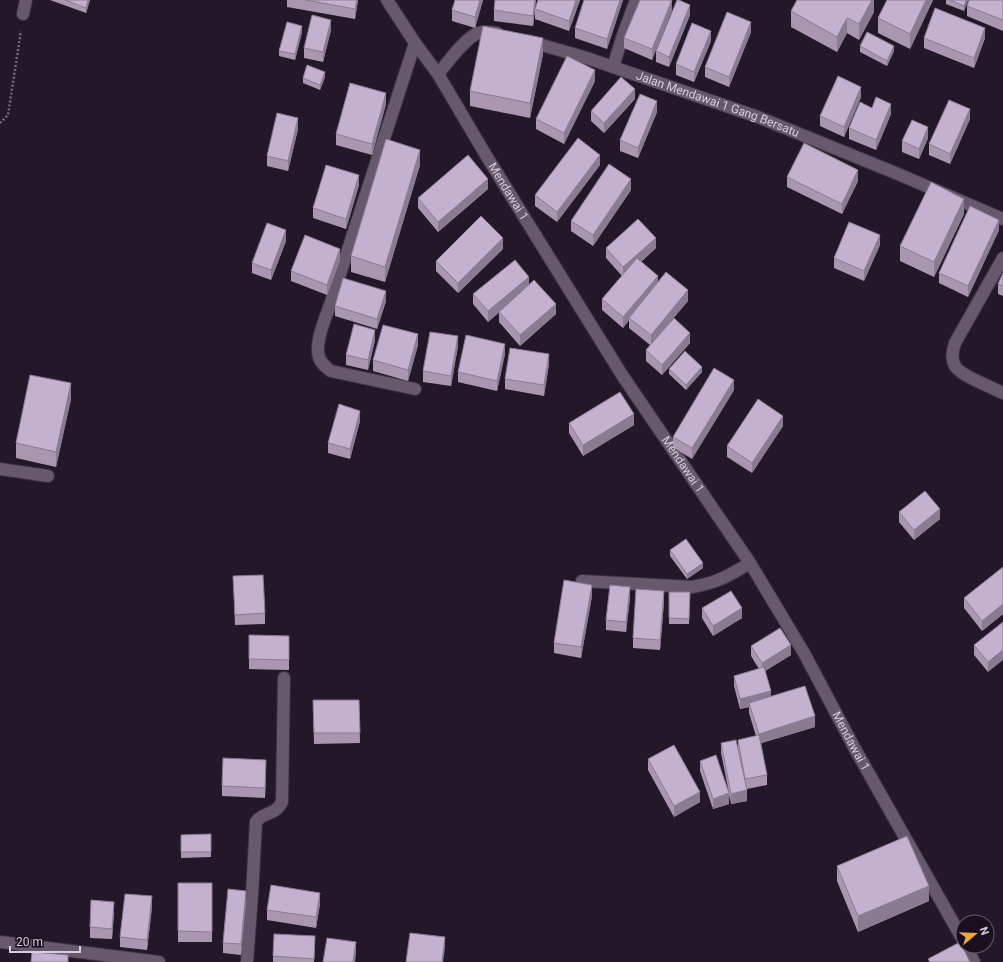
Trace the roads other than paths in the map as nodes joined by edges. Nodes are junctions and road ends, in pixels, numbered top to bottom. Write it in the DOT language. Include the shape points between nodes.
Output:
graph roads {
  1 [pos="26,0"];
  2 [pos="387,0"];
  3 [pos="636,0"];
  4 [pos="23,14"];
  5 [pos="415,44"];
  6 [pos="613,66"];
  7 [pos="438,74"];
  8 [pos="1003,220"];
  9 [pos="1003,258"];
  10 [pos="415,389"];
  11 [pos="1003,393"];
  12 [pos="0,469"];
  13 [pos="48,476"];
  14 [pos="750,563"];
  15 [pos="582,581"];
  16 [pos="284,678"];
  17 [pos="955,926"];
  18 [pos="0,942"];
  19 [pos="158,962"];
  20 [pos="247,962"];
  1 -- 4 [label="street"];
  2 -- 5 [label="street, Mendawai 1"];
  3 -- 6 [label="street"];
  5 -- 7 [label="street, Mendawai 1"];
  5 -- 10 [label="street" via="318,342 319,358 323,366 331,371"];
  6 -- 7 [label="street, Jalan Mendawai 1 Gang Bersatu" via="490,31 475,35"];
  6 -- 8 [label="street, Jalan Mendawai 1 Gang Bersatu" via="758,117"];
  7 -- 14 [label="street, Mendawai 1" via="622,375"];
  9 -- 11 [label="street" via="956,343 952,357 956,369 963,374"];
  12 -- 13 [label="street"];
  14 -- 15 [label="street" via="725,578 708,585 692,587"];
  14 -- 17 [label="street, Mendawai 1" via="804,653"];
  16 -- 20 [label="street" via="282,802 274,812 259,817 256,822"];
  18 -- 19 [label="street"];
}
